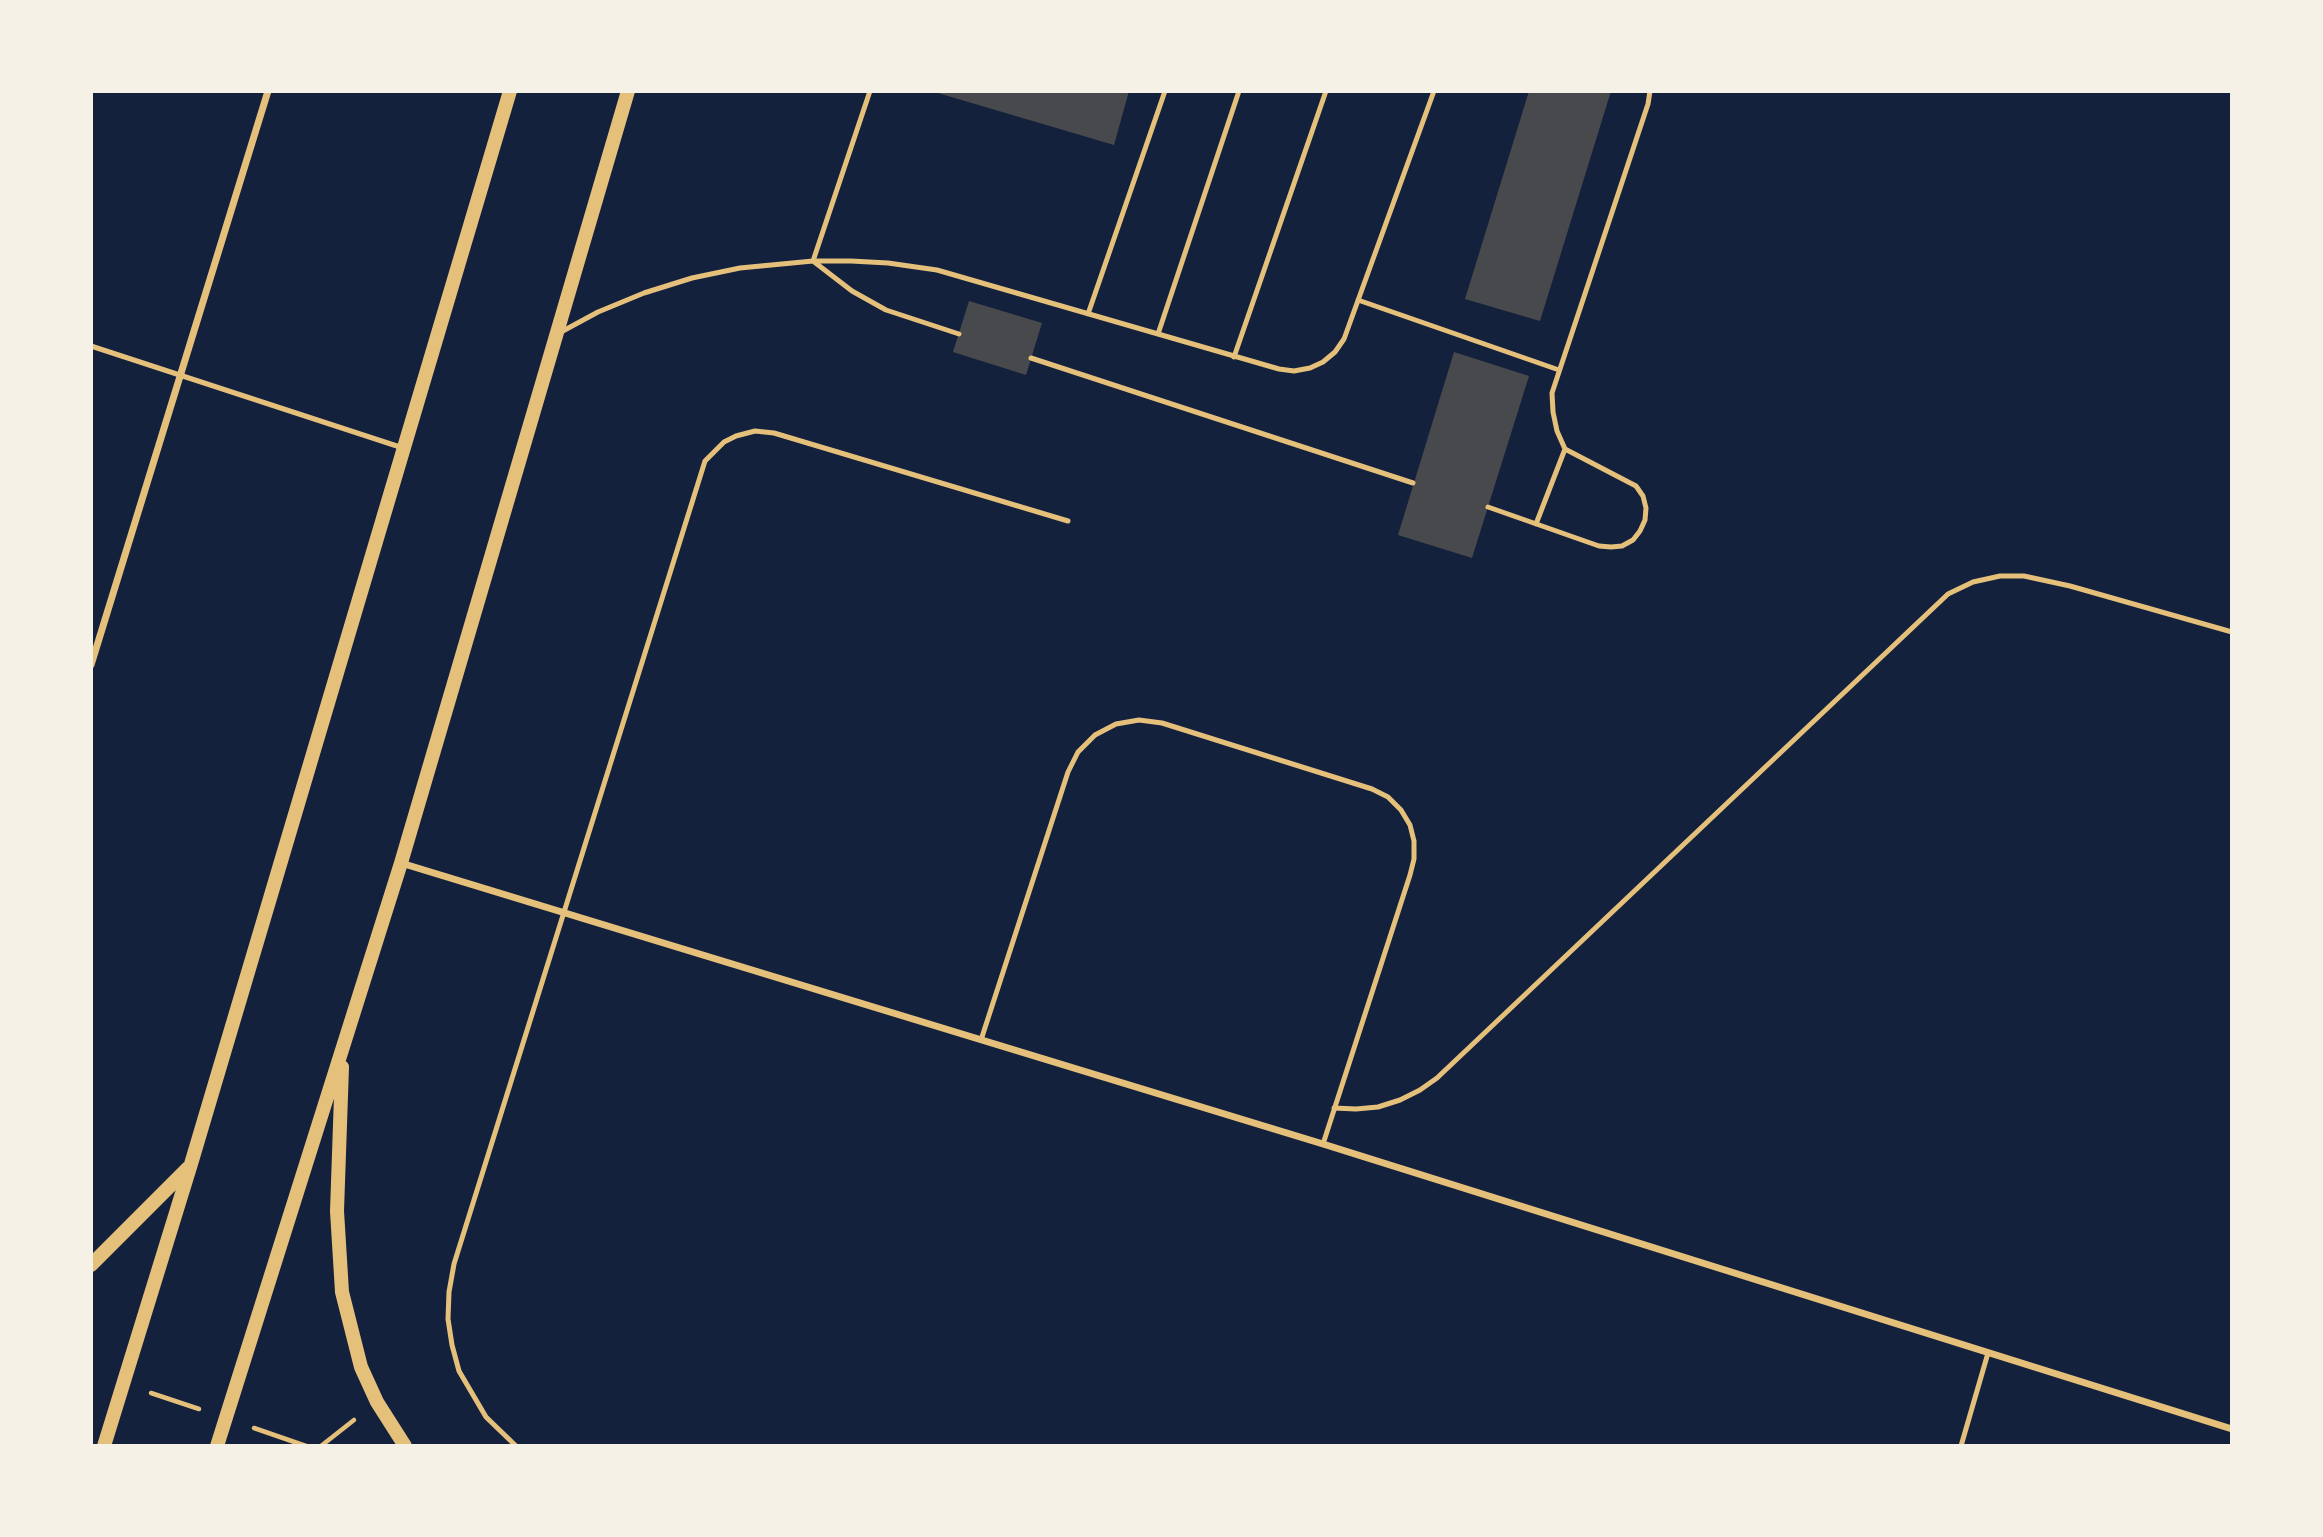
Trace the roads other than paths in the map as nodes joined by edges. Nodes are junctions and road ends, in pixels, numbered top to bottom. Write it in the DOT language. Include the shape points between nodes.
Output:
graph roads {
  1 [pos="268,91"];
  2 [pos="510,91"];
  3 [pos="628,91"];
  4 [pos="870,91"];
  5 [pos="1165,91"];
  6 [pos="1239,91"];
  7 [pos="1326,91"];
  8 [pos="1434,91"];
  9 [pos="1650,91"];
  10 [pos="813,261"];
  11 [pos="1358,300"];
  12 [pos="1088,314"];
  13 [pos="959,334"];
  14 [pos="1158,334"];
  15 [pos="555,335"];
  16 [pos="91,346"];
  17 [pos="1234,357"];
  18 [pos="1031,358"];
  19 [pos="1559,370"];
  20 [pos="180,374"];
  21 [pos="403,448"];
  22 [pos="1565,449"];
  23 [pos="1413,483"];
  24 [pos="1488,507"];
  25 [pos="1068,521"];
  26 [pos="1536,524"];
  27 [pos="2232,632"];
  28 [pos="91,665"];
  29 [pos="401,863"];
  30 [pos="562,912"];
  31 [pos="981,1040"];
  32 [pos="343,1047"];
  33 [pos="1334,1108"];
  34 [pos="1323,1144"];
  35 [pos="191,1164"];
  36 [pos="91,1265"];
  37 [pos="1988,1353"];
  38 [pos="2232,1429"];
  39 [pos="104,1446"];
  40 [pos="217,1446"];
  41 [pos="405,1446"];
  42 [pos="516,1446"];
  43 [pos="1961,1446"];
  1 -- 20 [label="street"];
  2 -- 21 [label="main road"];
  3 -- 15 [label="main road"];
  4 -- 10 [label="lane"];
  5 -- 12 [label="lane"];
  6 -- 14 [label="lane"];
  7 -- 17 [label="lane"];
  8 -- 11 [label="lane"];
  9 -- 19 [label="lane"];
  10 -- 12 [label="lane" via="937,270"];
  10 -- 13 [label="lane" via="886,310"];
  10 -- 15 [label="lane" via="692,278 621,303"];
  11 -- 17 [label="lane" via="1335,352 1310,368 1279,369"];
  11 -- 19 [label="lane"];
  12 -- 14 [label="lane"];
  14 -- 17 [label="lane"];
  15 -- 29 [label="main road"];
  16 -- 20 [label="lane"];
  18 -- 23 [label="lane"];
  19 -- 22 [label="lane" via="1552,393 1553,412"];
  20 -- 21 [label="lane"];
  20 -- 28 [label="street"];
  21 -- 35 [label="main road"];
  22 -- 26 [label="lane"];
  22 -- 26 [label="lane" via="1636,486 1643,496 1645,520 1633,540 1611,547"];
  24 -- 26 [label="lane"];
  25 -- 30 [label="lane" via="774,433 755,431 723,442 705,461"];
  27 -- 33 [label="lane" via="2024,576 1973,582 1948,594 1437,1077 1400,1100 1356,1110"];
  29 -- 30 [label="street"];
  29 -- 32 [label="main road"];
  30 -- 31 [label="street"];
  30 -- 42 [label="lane" via="449,1292 450,1332 459,1371 486,1417"];
  31 -- 33 [label="lane" via="1068,772 1079,752 1095,735 1116,724 1162,723 1372,789 1388,797 1410,825 1414,859"];
  31 -- 34 [label="street"];
  32 -- 40 [label="main road"];
  32 -- 41 [label="main road" via="337,1210 342,1292 361,1367"];
  33 -- 34 [label="lane"];
  34 -- 37 [label="street"];
  35 -- 36 [label="main road"];
  35 -- 39 [label="main road"];
  37 -- 38 [label="street"];
  37 -- 43 [label="lane"];
}
